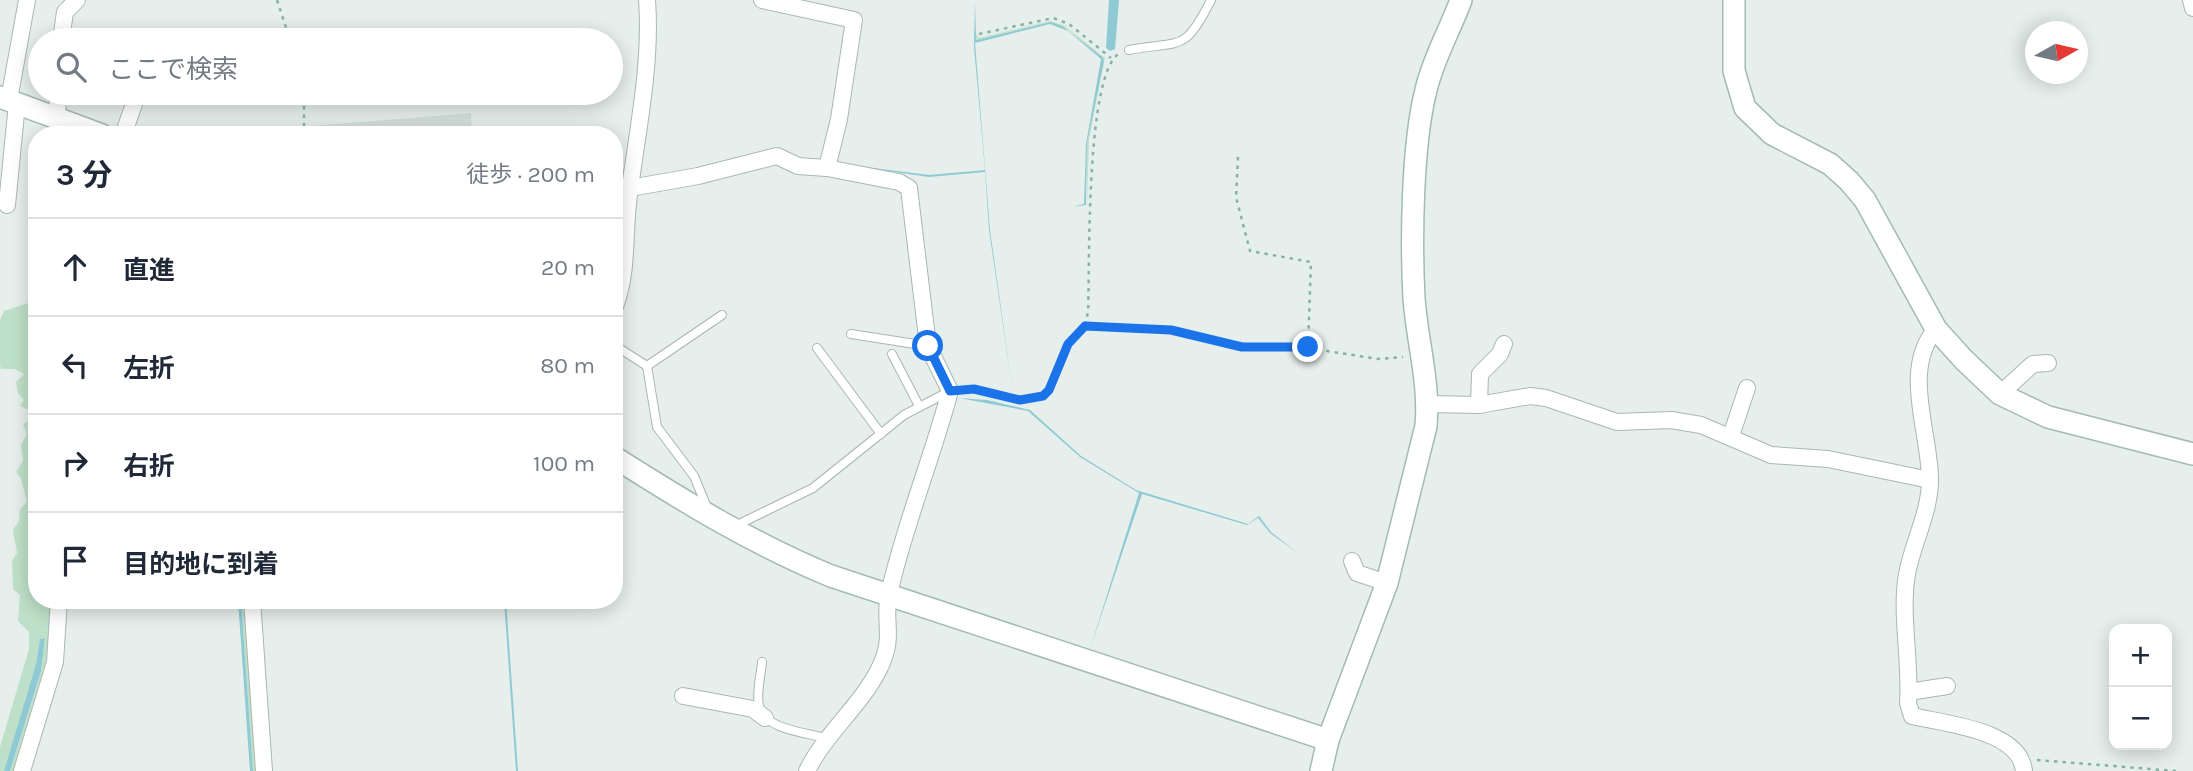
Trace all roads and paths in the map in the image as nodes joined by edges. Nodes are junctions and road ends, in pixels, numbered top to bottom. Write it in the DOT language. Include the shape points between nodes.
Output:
graph roads {
  1 [pos="27,0"];
  2 [pos="77,0"];
  3 [pos="277,0"];
  4 [pos="647,0"];
  5 [pos="762,0"];
  6 [pos="1211,0"];
  7 [pos="1461,0"];
  8 [pos="1734,0"];
  9 [pos="2191,0"];
  10 [pos="2193,8"];
  11 [pos="63,28"];
  12 [pos="286,28"];
  13 [pos="979,34"];
  14 [pos="1129,50"];
  15 [pos="1112,59"];
  16 [pos="9,100"];
  17 [pos="58,105"];
  18 [pos="134,105"];
  19 [pos="304,105"];
  20 [pos="59,118"];
  21 [pos="78,126"];
  22 [pos="126,126"];
  23 [pos="304,126"];
  24 [pos="1238,157"];
  25 [pos="827,168"];
  26 [pos="630,188"];
  27 [pos="7,205"];
  28 [pos="623,277"];
  29 [pos="722,315"];
  30 [pos="1085,326"];
  31 [pos="1936,329"];
  32 [pos="851,334"];
  33 [pos="1504,344"];
  34 [pos="928,346"];
  35 [pos="1308,347"];
  36 [pos="817,348"];
  37 [pos="623,351"];
  38 [pos="1422,352"];
  39 [pos="892,354"];
  40 [pos="2048,363"];
  41 [pos="647,366"];
  42 [pos="1746,388"];
  43 [pos="950,391"];
  44 [pos="2000,394"];
  45 [pos="1428,404"];
  46 [pos="1479,405"];
  47 [pos="919,406"];
  48 [pos="881,434"];
  49 [pos="1731,436"];
  50 [pos="2193,454"];
  51 [pos="623,463"];
  52 [pos="1930,480"];
  53 [pos="720,524"];
  54 [pos="1352,561"];
  55 [pos="1387,583"];
  56 [pos="889,596"];
  57 [pos="58,609"];
  58 [pos="253,609"];
  59 [pos="762,662"];
  60 [pos="1947,686"];
  61 [pos="1909,692"];
  62 [pos="683,696"];
  63 [pos="765,718"];
  64 [pos="826,738"];
  65 [pos="1328,740"];
  66 [pos="2023,765"];
  67 [pos="22,771"];
  68 [pos="264,771"];
  69 [pos="807,771"];
  70 [pos="1321,771"];
  71 [pos="2176,771"];
  1 -- 16 [label="street"];
  2 -- 11 [label="street" via="65,12"];
  3 -- 12 [label="path"];
  4 -- 26 [label="street" via="637,151"];
  5 -- 25 [label="street" via="854,20"];
  6 -- 14 [label="lane" via="1176,46"];
  7 -- 38 [label="street" via="1420,114 1413,262"];
  8 -- 31 [label="street" via="1734,71 1745,108 1772,134 1830,164 1849,181 1876,220"];
  9 -- 10 [label="street"];
  13 -- 15 [label="path" via="1053,18 1069,24"];
  14 -- 15 [label="path"];
  15 -- 30 [label="path" via="1098,106 1093,146"];
  16 -- 20 [label="street"];
  16 -- 27 [label="street"];
  17 -- 20 [label="street"];
  18 -- 22 [label="street"];
  19 -- 23 [label="path"];
  20 -- 21 [label="street"];
  24 -- 35 [label="path" via="1236,197 1250,251 1311,262"];
  25 -- 26 [label="street" via="798,166 772,157"];
  25 -- 34 [label="street" via="907,185"];
  26 -- 28 [label="street"];
  29 -- 41 [label="lane"];
  30 -- 35 [label="path" via="1163,329 1242,347"];
  30 -- 43 [label="path" via="1068,344 1043,396 1020,400 974,389"];
  31 -- 44 [label="street"];
  31 -- 52 [label="street" via="1925,342 1919,375"];
  32 -- 34 [label="lane"];
  33 -- 46 [label="street" via="1480,374"];
  34 -- 43 [label="street"];
  35 -- 38 [label="path" via="1385,360"];
  36 -- 48 [label="lane"];
  37 -- 41 [label="lane"];
  38 -- 45 [label="street"];
  39 -- 47 [label="lane"];
  40 -- 44 [label="street" via="2033,365"];
  41 -- 53 [label="lane" via="657,427 694,476"];
  42 -- 49 [label="street"];
  43 -- 47 [label="lane"];
  43 -- 56 [label="street"];
  44 -- 50 [label="street" via="2048,417"];
  45 -- 46 [label="street"];
  45 -- 55 [label="street" via="1422,446"];
  46 -- 49 [label="street" via="1530,396 1617,422 1671,420"];
  47 -- 48 [label="lane"];
  48 -- 53 [label="lane" via="813,488"];
  49 -- 52 [label="street" via="1771,455 1828,459"];
  51 -- 53 [label="street"];
  52 -- 61 [label="street" via="1907,574"];
  53 -- 56 [label="street" via="773,552"];
  54 -- 55 [label="street" via="1357,573"];
  55 -- 65 [label="street"];
  56 -- 64 [label="street" via="890,634 881,666"];
  56 -- 65 [label="street"];
  57 -- 67 [label="street" via="55,662"];
  58 -- 68 [label="street"];
  59 -- 63 [label="lane" via="758,703"];
  60 -- 61 [label="street"];
  61 -- 66 [label="street" via="1912,716 1997,736 2017,751"];
  62 -- 63 [label="street" via="753,709"];
  63 -- 64 [label="lane"];
  64 -- 69 [label="street"];
  65 -- 70 [label="street"];
  66 -- 71 [label="path"];
}
